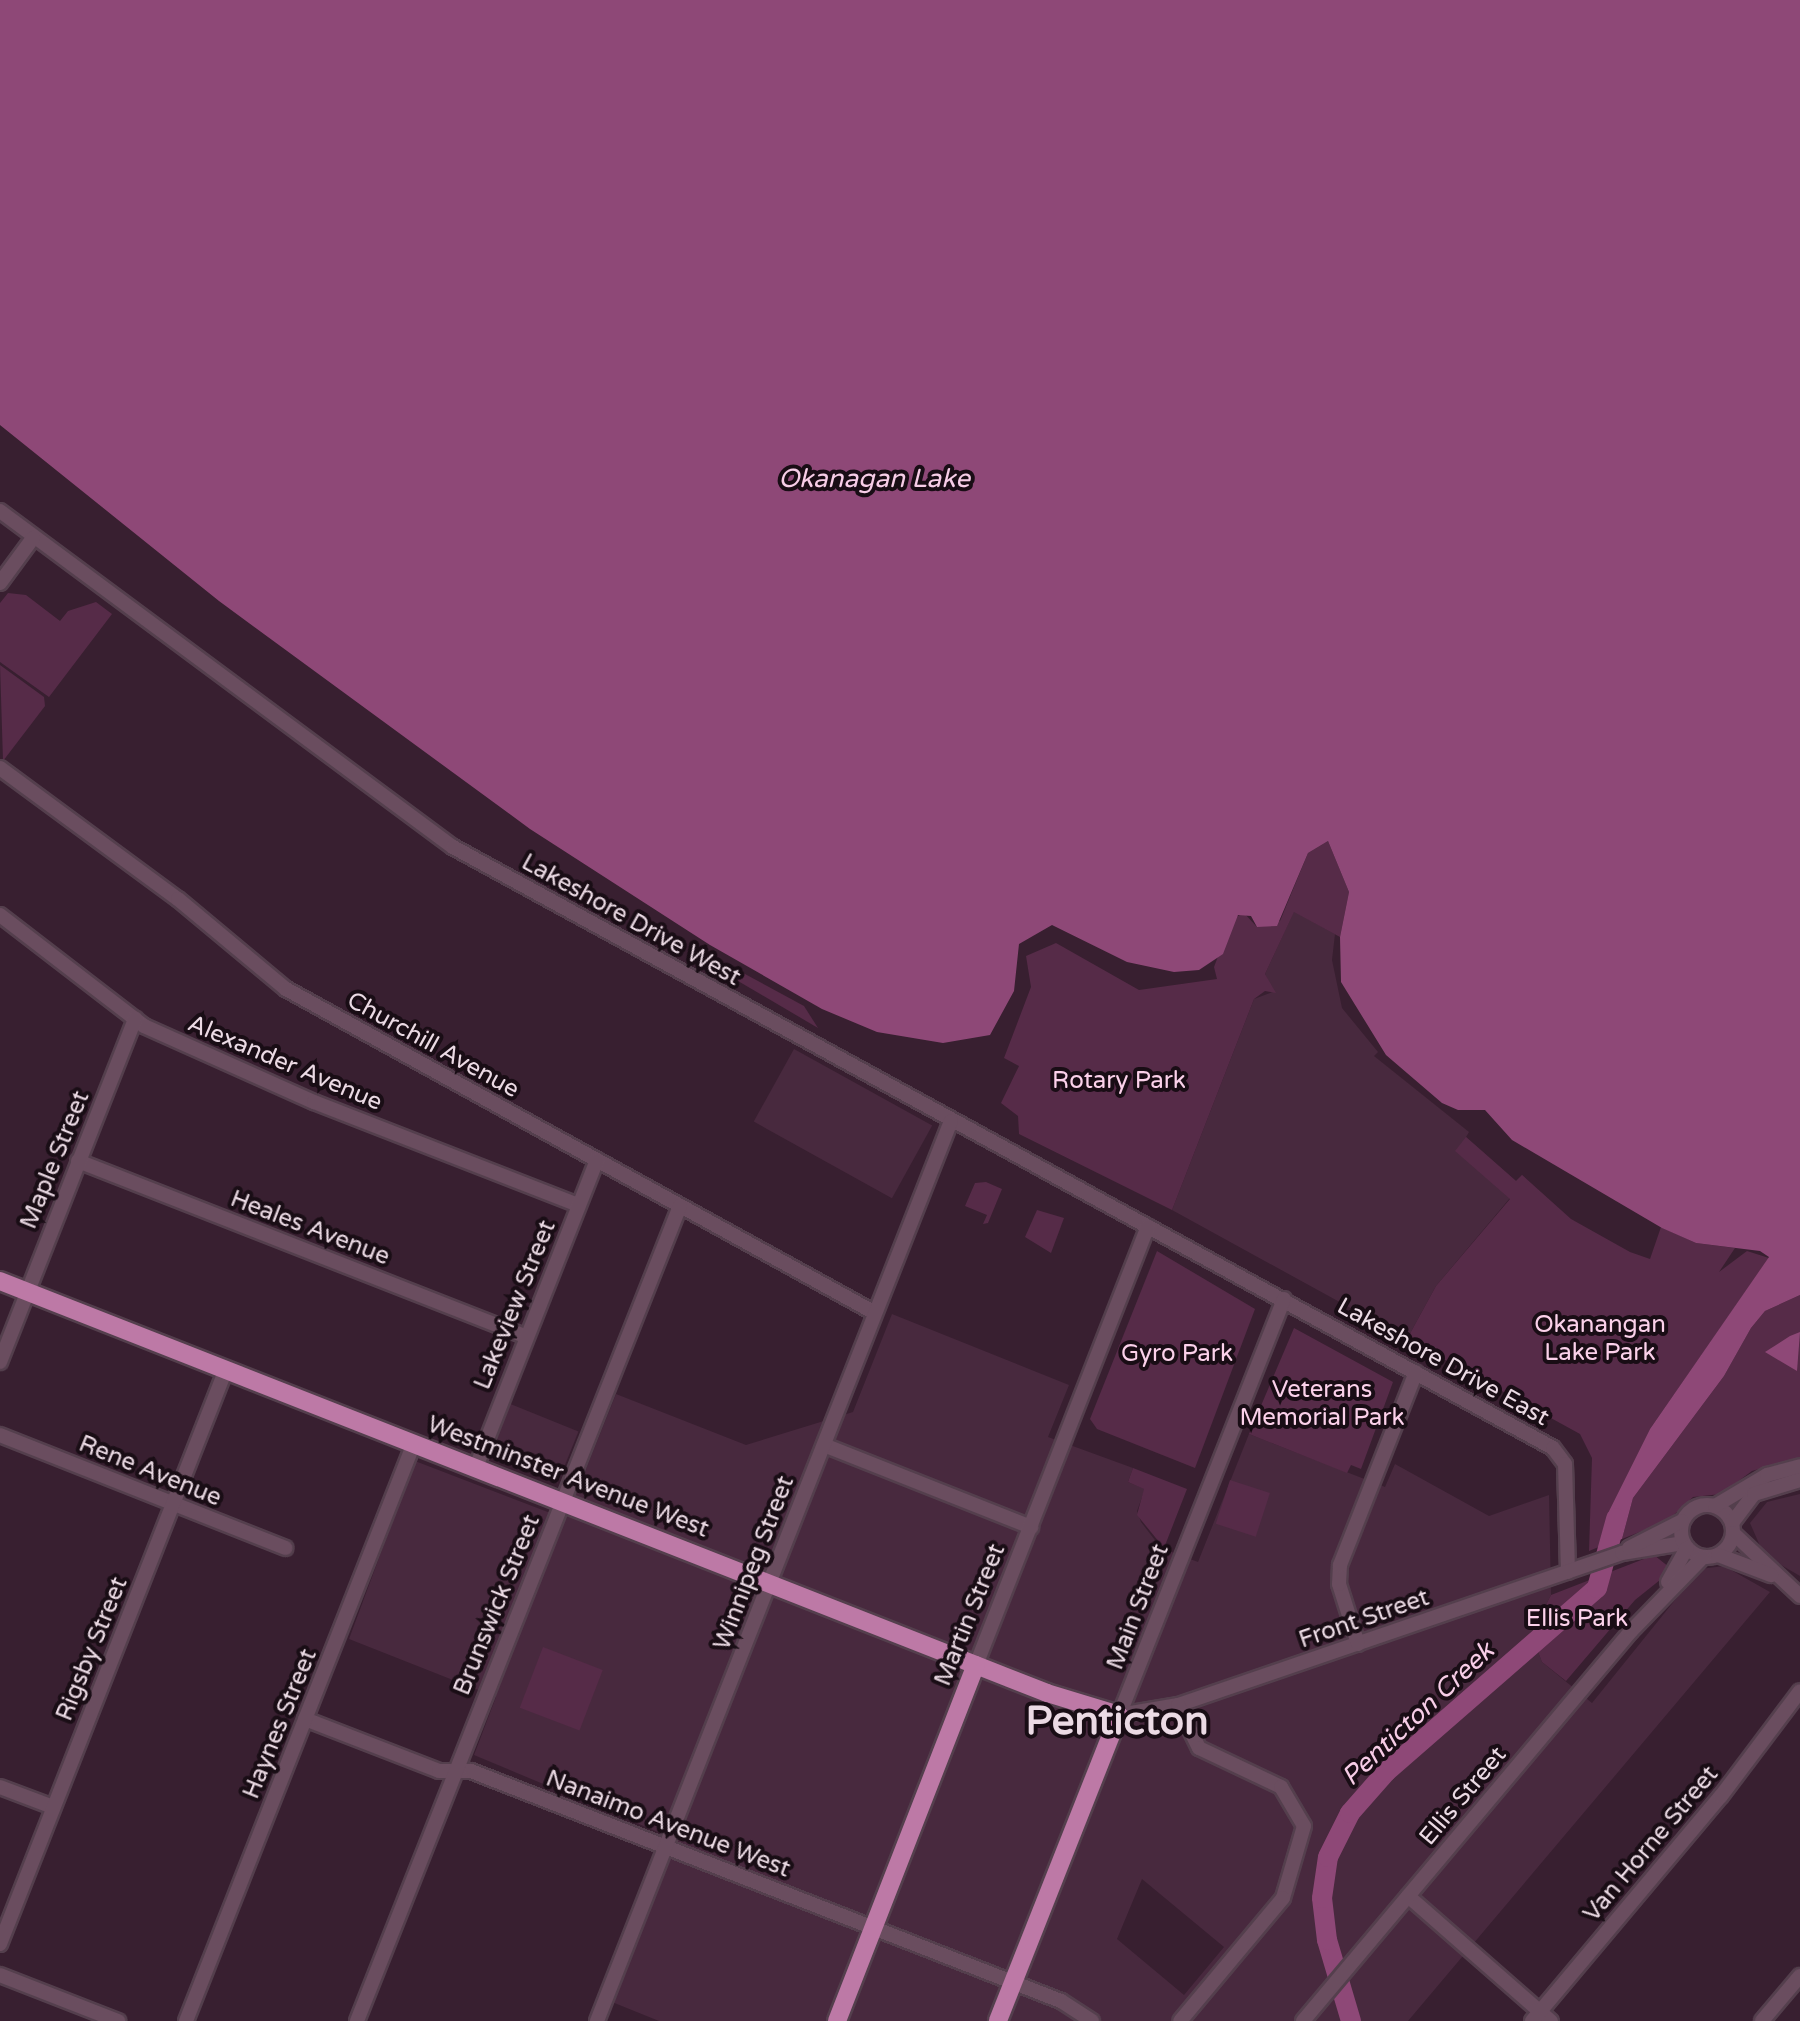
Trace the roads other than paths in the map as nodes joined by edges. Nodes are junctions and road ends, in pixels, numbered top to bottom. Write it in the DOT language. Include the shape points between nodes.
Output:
graph roads {
  1 [pos="0,511"];
  2 [pos="33,538"];
  3 [pos="0,583"];
  4 [pos="0,768"];
  5 [pos="0,915"];
  6 [pos="135,1019"];
  7 [pos="951,1121"];
  8 [pos="597,1160"];
  9 [pos="78,1161"];
  10 [pos="578,1205"];
  11 [pos="680,1206"];
  12 [pos="1148,1227"];
  13 [pos="0,1281"];
  14 [pos="28,1292"];
  15 [pos="1284,1299"];
  16 [pos="875,1313"];
  17 [pos="526,1337"];
  18 [pos="0,1362"];
  19 [pos="226,1369"];
  20 [pos="1416,1372"];
  21 [pos="0,1435"];
  22 [pos="414,1443"];
  23 [pos="824,1445"];
  24 [pos="1800,1466"];
  25 [pos="476,1467"];
  26 [pos="1800,1480"];
  27 [pos="563,1501"];
  28 [pos="173,1503"];
  29 [pos="1715,1506"];
  30 [pos="1682,1521"];
  31 [pos="1031,1527"];
  32 [pos="1733,1528"];
  33 [pos="1685,1545"];
  34 [pos="285,1548"];
  35 [pos="1622,1553"];
  36 [pos="1710,1556"];
  37 [pos="1568,1572"];
  38 [pos="1771,1575"];
  39 [pos="770,1582"];
  40 [pos="1800,1596"];
  41 [pos="1659,1600"];
  42 [pos="1358,1644"];
  43 [pos="976,1665"];
  44 [pos="1134,1682"];
  45 [pos="1800,1691"];
  46 [pos="1178,1705"];
  47 [pos="1159,1711"];
  48 [pos="1119,1715"];
  49 [pos="305,1719"];
  50 [pos="454,1771"];
  51 [pos="0,1787"];
  52 [pos="53,1807"];
  53 [pos="666,1847"];
  54 [pos="1408,1896"];
  55 [pos="873,1928"];
  56 [pos="0,1944"];
  57 [pos="0,1975"];
  58 [pos="1800,1976"];
  59 [pos="1013,1982"];
  60 [pos="86,2015"];
  61 [pos="1541,2018"];
  62 [pos="118,2021"];
  63 [pos="186,2021"];
  64 [pos="357,2021"];
  65 [pos="597,2021"];
  66 [pos="837,2021"];
  67 [pos="998,2021"];
  68 [pos="1092,2021"];
  69 [pos="1180,2021"];
  70 [pos="1303,2021"];
  71 [pos="1762,2021"];
  1 -- 2 [label="street, Lakeshore Drive West"];
  2 -- 3 [label="street"];
  2 -- 7 [label="street, Lakeshore Drive West" via="453,847"];
  4 -- 8 [label="street, Churchill Avenue" via="178,899 286,989"];
  5 -- 6 [label="street, Alexander Avenue"];
  6 -- 9 [label="street, Maple Street"];
  6 -- 10 [label="street, Alexander Avenue" via="314,1102"];
  7 -- 12 [label="street, Lakeshore Drive West"];
  7 -- 16 [label="street, Winnipeg Street"];
  8 -- 10 [label="street, Lakeview Street"];
  8 -- 11 [label="street, Churchill Avenue"];
  9 -- 14 [label="street, Maple Street"];
  9 -- 17 [label="street, Heales Avenue"];
  10 -- 17 [label="street, Lakeview Street"];
  11 -- 16 [label="street, Churchill Avenue"];
  11 -- 27 [label="street, Brunswick Street"];
  12 -- 15 [label="street, Lakeshore Drive West"];
  12 -- 31 [label="street, Martin Street"];
  13 -- 14 [label="main road, Westminster Avenue West"];
  14 -- 18 [label="street, Maple Street"];
  14 -- 19 [label="main road, Westminster Avenue West"];
  15 -- 20 [label="street, Lakeshore Drive East"];
  15 -- 44 [label="street, Main Street"];
  16 -- 23 [label="street, Winnipeg Street"];
  17 -- 25 [label="street, Lakeview Street"];
  19 -- 22 [label="main road, Westminster Avenue West"];
  19 -- 28 [label="street, Rigsby Street"];
  20 -- 37 [label="street, Lakeshore Drive East" via="1561,1455"];
  20 -- 42 [label="street" via="1340,1565"];
  21 -- 28 [label="street, Rene Avenue"];
  22 -- 25 [label="main road, Westminster Avenue West"];
  22 -- 49 [label="street, Haynes Street"];
  23 -- 31 [label="street"];
  23 -- 39 [label="street, Winnipeg Street"];
  24 -- 29 [label="street" via="1767,1475"];
  25 -- 27 [label="main road, Westminster Avenue West"];
  26 -- 32 [label="street" via="1754,1494"];
  27 -- 39 [label="main road, Westminster Avenue West"];
  27 -- 50 [label="street, Brunswick Street"];
  28 -- 34 [label="street, Rene Avenue"];
  28 -- 52 [label="street, Rigsby Street"];
  29 -- 30 [label="street" via="1693,1508"];
  29 -- 32 [label="street"];
  30 -- 33 [label="street"];
  30 -- 35 [label="street, Front Street"];
  31 -- 43 [label="street, Martin Street"];
  32 -- 36 [label="street"];
  32 -- 38 [label="street"];
  33 -- 35 [label="street, Front Street"];
  33 -- 36 [label="street"];
  33 -- 41 [label="street, Ellis Street"];
  35 -- 37 [label="street, Front Street"];
  36 -- 38 [label="street"];
  36 -- 41 [label="street, Ellis Street"];
  37 -- 42 [label="street, Front Street"];
  38 -- 40 [label="street"];
  39 -- 43 [label="main road, Westminster Avenue West"];
  39 -- 53 [label="street, Winnipeg Street"];
  41 -- 54 [label="street, Ellis Street"];
  42 -- 46 [label="street, Front Street"];
  43 -- 48 [label="main road, Westminster Avenue West"];
  43 -- 55 [label="main road, Martin Street"];
  44 -- 47 [label="street" via="1139,1702"];
  44 -- 48 [label="street, Main Street"];
  45 -- 61 [label="street, Van Horne Street"];
  46 -- 47 [label="street, Front Street"];
  46 -- 69 [label="street" via="1199,1748 1281,1787 1304,1826 1283,1898"];
  47 -- 48 [label="street, Front Street"];
  48 -- 59 [label="main road, Main Street"];
  49 -- 50 [label="street, Nanaimo Avenue West" via="439,1771"];
  49 -- 63 [label="street, Haynes Street"];
  50 -- 53 [label="street, Nanaimo Avenue West" via="471,1771"];
  50 -- 64 [label="street, Brunswick Street"];
  51 -- 52 [label="street"];
  52 -- 56 [label="street, Rigsby Street"];
  53 -- 55 [label="street, Nanaimo Avenue West"];
  53 -- 65 [label="street, Winnipeg Street"];
  54 -- 61 [label="street"];
  54 -- 70 [label="street, Ellis Street"];
  55 -- 59 [label="street, Nanaimo Avenue West"];
  55 -- 66 [label="main road, Martin Street"];
  57 -- 60 [label="street"];
  58 -- 71 [label="street"];
  59 -- 67 [label="main road, Main Street"];
  59 -- 68 [label="street, Nanaimo Avenue West"];
  60 -- 62 [label="street"];
}
